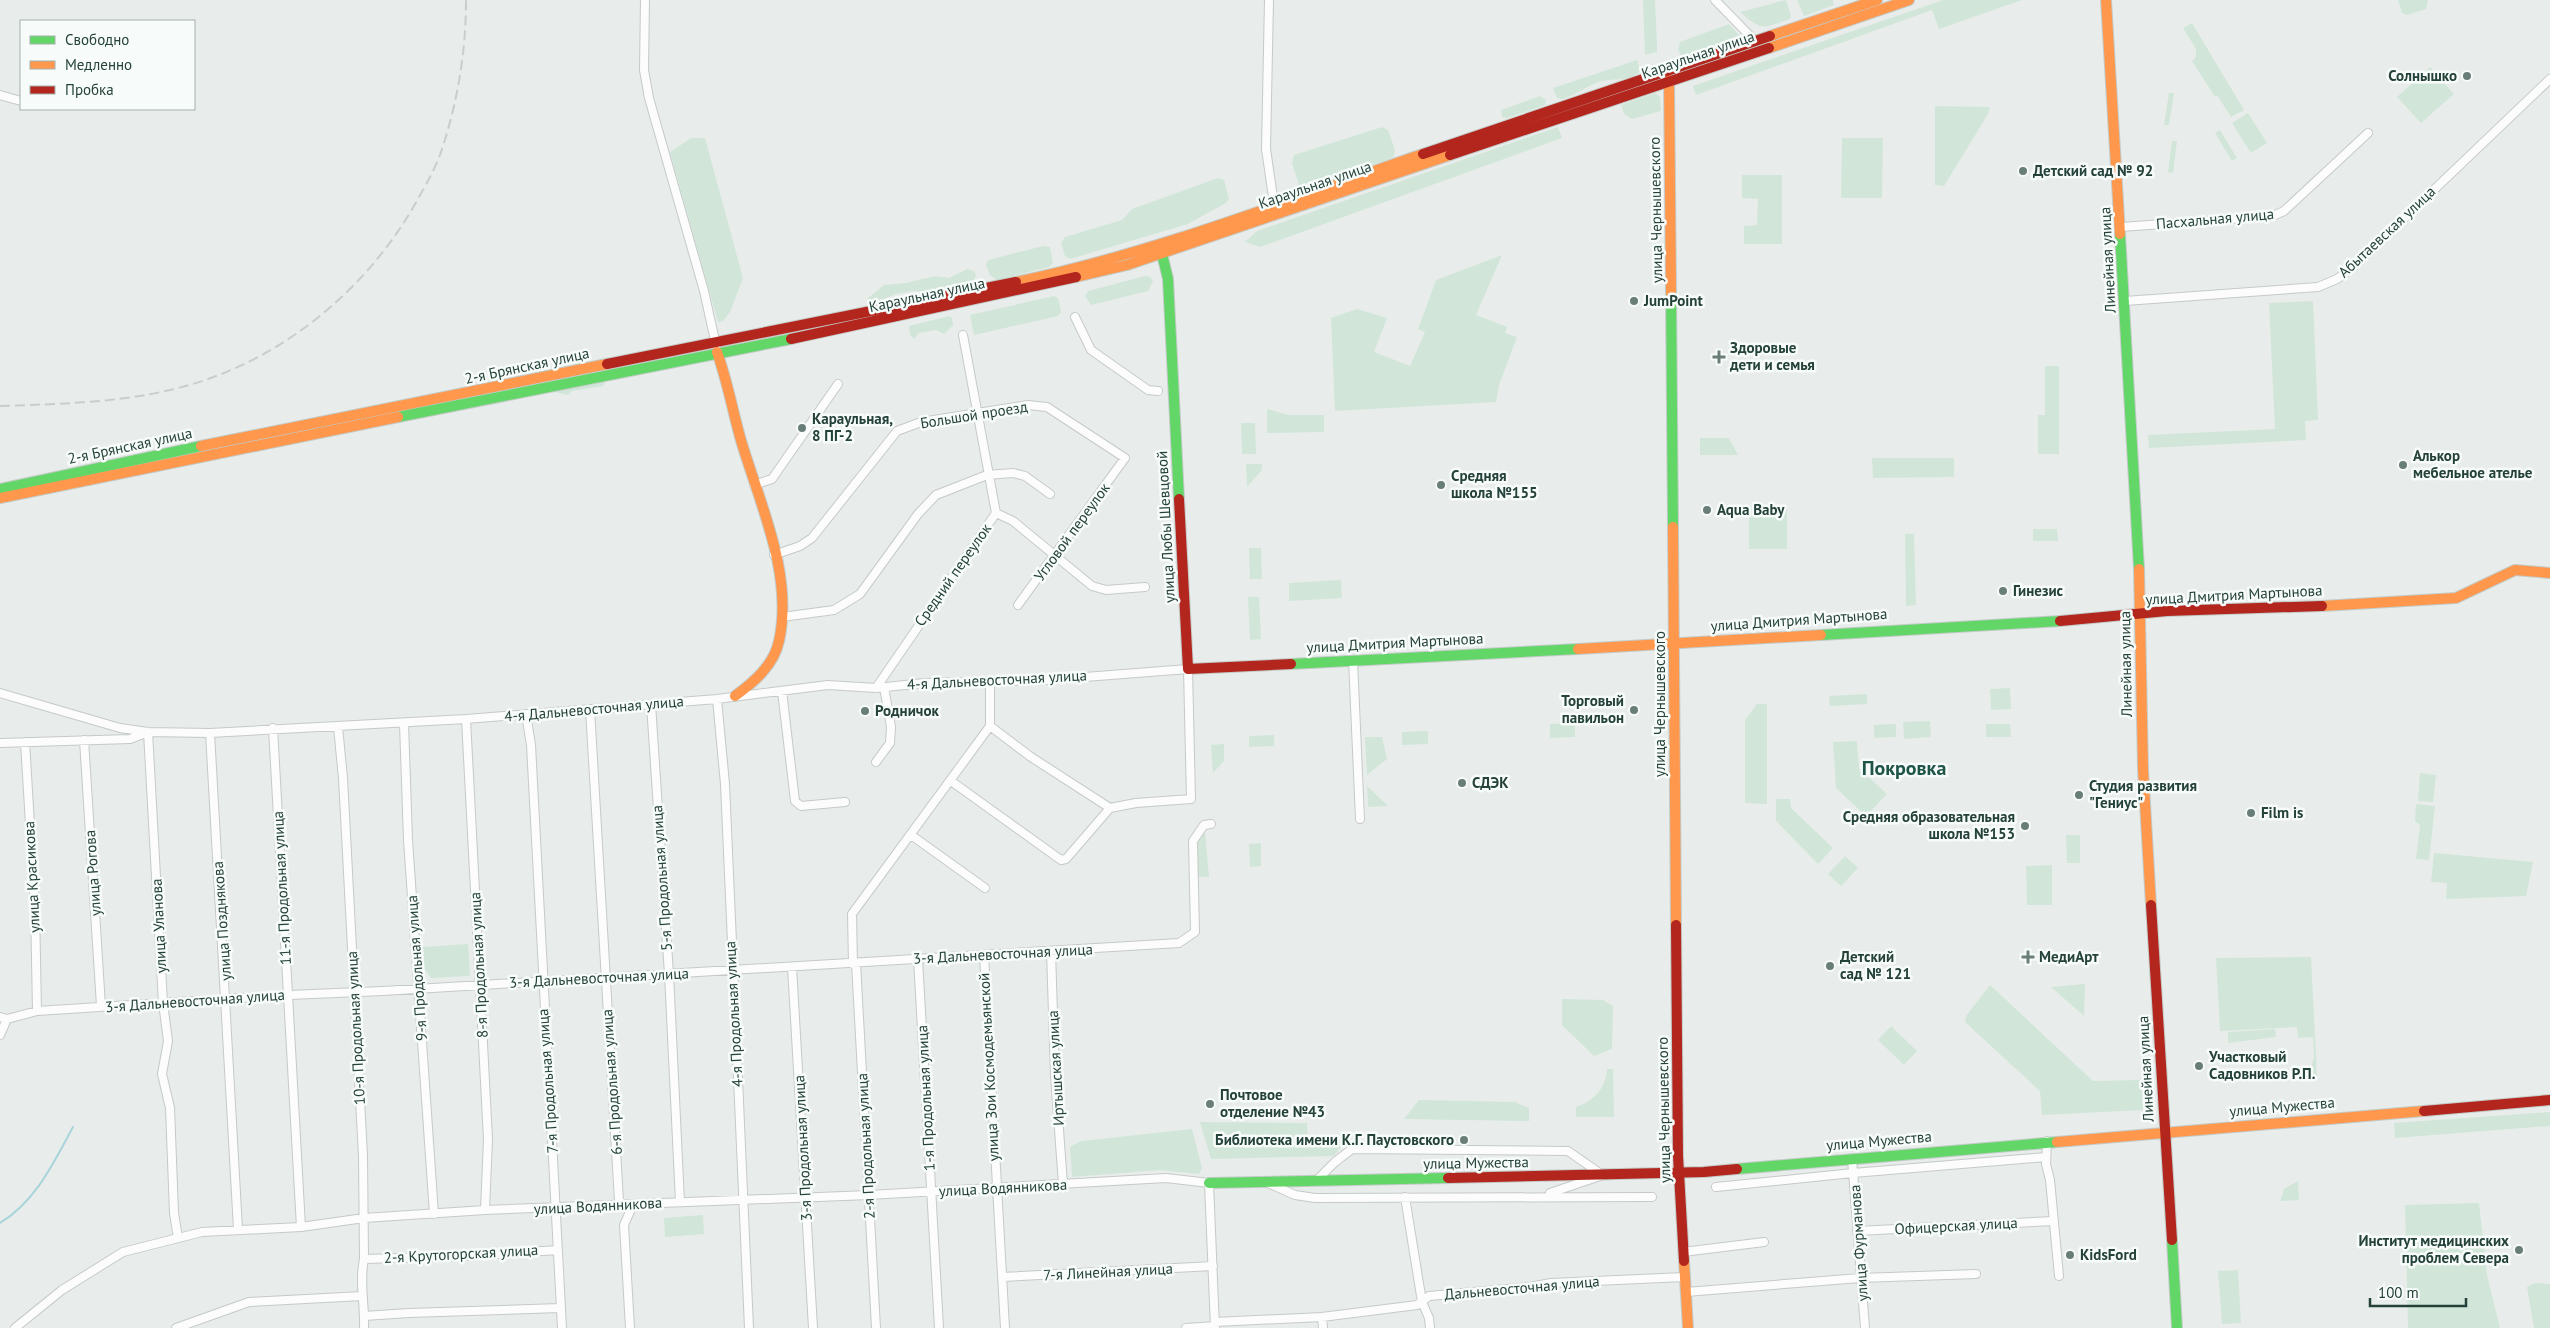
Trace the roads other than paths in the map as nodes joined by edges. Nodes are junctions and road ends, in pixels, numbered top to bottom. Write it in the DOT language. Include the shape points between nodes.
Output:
graph roads {
  1 [pos="645,0"];
  2 [pos="1269,0"];
  3 [pos="1715,0"];
  4 [pos="1877,0"];
  5 [pos="1909,0"];
  6 [pos="2106,0"];
  7 [pos="1755,41"];
  8 [pos="1668,76"];
  9 [pos="2550,78"];
  10 [pos="0,95"];
  11 [pos="20,101"];
  12 [pos="2368,133"];
  13 [pos="1274,204"];
  14 [pos="2121,227"];
  15 [pos="1162,254"];
  16 [pos="2125,301"];
  17 [pos="1075,317"];
  18 [pos="963,335"];
  19 [pos="716,348"];
  20 [pos="838,384"];
  21 [pos="1158,391"];
  22 [pos="979,412"];
  23 [pos="1125,458"];
  24 [pos="987,475"];
  25 [pos="754,485"];
  26 [pos="0,489"];
  27 [pos="1050,494"];
  28 [pos="0,498"];
  29 [pos="996,513"];
  30 [pos="774,555"];
  31 [pos="1054,556"];
  32 [pos="2550,573"];
  33 [pos="1145,587"];
  34 [pos="1018,605"];
  35 [pos="2139,614"];
  36 [pos="782,617"];
  37 [pos="1675,644"];
  38 [pos="1353,660"];
  39 [pos="1188,668"];
  40 [pos="990,681"];
  41 [pos="880,687"];
  42 [pos="782,691"];
  43 [pos="0,694"];
  44 [pos="735,696"];
  45 [pos="717,699"];
  46 [pos="651,704"];
  47 [pos="590,709"];
  48 [pos="526,714"];
  49 [pos="466,719"];
  50 [pos="404,723"];
  51 [pos="990,726"];
  52 [pos="338,727"];
  53 [pos="273,728"];
  54 [pos="148,732"];
  55 [pos="210,733"];
  56 [pos="84,740"];
  57 [pos="25,742"];
  58 [pos="0,744"];
  59 [pos="876,762"];
  60 [pos="951,780"];
  61 [pos="846,802"];
  62 [pos="1110,808"];
  63 [pos="1360,819"];
  64 [pos="1207,824"];
  65 [pos="911,835"];
  66 [pos="985,888"];
  67 [pos="1050,951"];
  68 [pos="984,955"];
  69 [pos="918,959"];
  70 [pos="854,964"];
  71 [pos="792,967"];
  72 [pos="732,971"];
  73 [pos="668,974"];
  74 [pos="605,977"];
  75 [pos="542,980"];
  76 [pos="481,984"];
  77 [pos="419,988"];
  78 [pos="354,992"];
  79 [pos="289,994"];
  80 [pos="227,999"];
  81 [pos="163,1003"];
  82 [pos="101,1006"];
  83 [pos="37,1011"];
  84 [pos="4,1018"];
  85 [pos="0,1035"];
  86 [pos="2550,1100"];
  87 [pos="2164,1132"];
  88 [pos="2047,1141"];
  89 [pos="2046,1157"];
  90 [pos="1852,1159"];
  91 [pos="1679,1173"];
  92 [pos="1853,1173"];
  93 [pos="1602,1176"];
  94 [pos="1316,1181"];
  95 [pos="1208,1183"];
  96 [pos="1268,1183"];
  97 [pos="1063,1184"];
  98 [pos="1716,1187"];
  99 [pos="996,1188"];
  100 [pos="931,1192"];
  101 [pos="869,1195"];
  102 [pos="1540,1196"];
  103 [pos="1405,1197"];
  104 [pos="1652,1197"];
  105 [pos="806,1198"];
  106 [pos="742,1201"];
  107 [pos="680,1202"];
  108 [pos="625,1204"];
  109 [pos="556,1208"];
  110 [pos="485,1210"];
  111 [pos="434,1214"];
  112 [pos="364,1218"];
  113 [pos="2054,1221"];
  114 [pos="301,1227"];
  115 [pos="238,1230"];
  116 [pos="1857,1231"];
  117 [pos="178,1238"];
  118 [pos="1764,1242"];
  119 [pos="558,1250"];
  120 [pos="1683,1252"];
  121 [pos="364,1259"];
  122 [pos="1213,1266"];
  123 [pos="1976,1274"];
  124 [pos="2059,1276"];
  125 [pos="1002,1277"];
  126 [pos="1684,1277"];
  127 [pos="1860,1278"];
  128 [pos="1686,1292"];
  129 [pos="362,1296"];
  130 [pos="1422,1302"];
  131 [pos="560,1308"];
  132 [pos="364,1316"];
  133 [pos="1322,1317"];
  134 [pos="1215,1325"];
  135 [pos="15,1328"];
  136 [pos="176,1328"];
  137 [pos="364,1328"];
  138 [pos="562,1328"];
  139 [pos="630,1328"];
  140 [pos="749,1328"];
  141 [pos="813,1328"];
  142 [pos="876,1328"];
  143 [pos="939,1328"];
  144 [pos="1005,1328"];
  145 [pos="1186,1328"];
  146 [pos="1323,1328"];
  147 [pos="1430,1328"];
  148 [pos="1688,1328"];
  149 [pos="1865,1328"];
  150 [pos="2177,1328"];
  1 -- 19 [label="street" via="644,70 649,98 704,290"];
  2 -- 13 [label="street" via="1266,149"];
  3 -- 7 [label="street"];
  4 -- 7 [label="main road, Караульная улица"];
  5 -- 8 [label="main road, Караульная улица"];
  6 -- 14 [label="main road, Линейная улица"];
  7 -- 8 [label="main road, Караульная улица"];
  8 -- 13 [label="main road, Караульная улица"];
  8 -- 15 [label="main road, Караульная улица"];
  8 -- 37 [label="main road, улица Чернышевского"];
  9 -- 16 [label="street, Абытаевская улица" via="2337,279 2318,288"];
  10 -- 11 [label="street"];
  12 -- 14 [label="street, Пасхальная улица" via="2284,211 2273,216"];
  13 -- 19 [label="main road, Караульная улица" via="1124,256 1063,272"];
  14 -- 16 [label="main road, Линейная улица"];
  15 -- 19 [label="main road, Караульная улица" via="1067,281 805,337"];
  15 -- 39 [label="main road, улица Любы Шевцовой" via="1168,279"];
  16 -- 35 [label="main road, Линейная улица" via="2138,535"];
  17 -- 21 [label="street" via="1091,350 1148,390"];
  18 -- 22 [label="street, Средний переулок"];
  19 -- 25 [label="main road"];
  19 -- 26 [label="main road, 2-я Брянская улица" via="181,450"];
  19 -- 28 [label="main road, 2-я Брянская улица"];
  20 -- 25 [label="street" via="772,479"];
  22 -- 23 [label="street, Большой проезд" via="1028,405 1047,407"];
  22 -- 24 [label="street, Средний переулок"];
  22 -- 30 [label="street, Большой проезд" via="921,422 897,431 812,538"];
  23 -- 31 [label="street, Угловой переулок"];
  24 -- 27 [label="street" via="1013,473 1025,476"];
  24 -- 29 [label="street, Средний переулок"];
  24 -- 36 [label="street" via="936,495 918,514 860,594 849,602 834,610"];
  25 -- 30 [label="main road"];
  29 -- 31 [label="street" via="1013,521"];
  29 -- 41 [label="street, Средний переулок"];
  30 -- 36 [label="main road"];
  31 -- 33 [label="street" via="1092,586 1106,590"];
  31 -- 34 [label="street, Угловой переулок"];
  32 -- 35 [label="main road, улица Дмитрия Мартынова" via="2515,570 2456,598"];
  35 -- 37 [label="main road, улица Дмитрия Мартынова"];
  35 -- 87 [label="main road, Линейная улица" via="2143,768"];
  36 -- 44 [label="main road" via="779,640 765,672"];
  37 -- 38 [label="main road, улица Дмитрия Мартынова"];
  37 -- 91 [label="main road, улица Чернышевского"];
  38 -- 39 [label="main road, улица Дмитрия Мартынова"];
  38 -- 63 [label="street"];
  39 -- 40 [label="street, 4-я Дальневосточная улица" via="1046,680"];
  39 -- 62 [label="street, улица Любы Шевцовой" via="1191,800"];
  40 -- 41 [label="street, 4-я Дальневосточная улица"];
  40 -- 51 [label="street"];
  41 -- 42 [label="street, 4-я Дальневосточная улица" via="828,685"];
  41 -- 59 [label="street" via="891,727 890,743"];
  42 -- 44 [label="street, 4-я Дальневосточная улица"];
  42 -- 61 [label="street" via="795,801 801,806"];
  43 -- 54 [label="street" via="120,728"];
  44 -- 45 [label="street, 4-я Дальневосточная улица"];
  45 -- 46 [label="street, 4-я Дальневосточная улица"];
  45 -- 72 [label="street, 4-я Продольная улица" via="725,784"];
  46 -- 47 [label="street, 4-я Дальневосточная улица"];
  46 -- 73 [label="street, 5-я Продольная улица"];
  47 -- 48 [label="street, 4-я Дальневосточная улица"];
  47 -- 74 [label="street, 6-я Продольная улица"];
  48 -- 49 [label="street, 4-я Дальневосточная улица"];
  48 -- 75 [label="street, 7-я Продольная улица" via="531,745"];
  49 -- 50 [label="street, 4-я Дальневосточная улица"];
  49 -- 76 [label="street, 8-я Продольная улица"];
  50 -- 52 [label="street, 4-я Дальневосточная улица"];
  50 -- 77 [label="street, 9-я Продольная улица" via="408,840"];
  51 -- 60 [label="street, 2-я Продольная улица"];
  51 -- 62 [label="street"];
  52 -- 53 [label="street, 4-я Дальневосточная улица"];
  52 -- 78 [label="street, 10-я Продольная улица"];
  53 -- 55 [label="street, 4-я Дальневосточная улица"];
  53 -- 79 [label="street, 11-я Продольная улица"];
  54 -- 55 [label="street, 4-я Дальневосточная улица"];
  54 -- 56 [label="street, 4-я Дальневосточная улица" via="130,739"];
  54 -- 81 [label="street, улица Уланова"];
  55 -- 80 [label="street, улица Позднякова"];
  56 -- 57 [label="street, 4-я Дальневосточная улица"];
  56 -- 82 [label="street, улица Рогова"];
  57 -- 58 [label="street, 4-я Дальневосточная улица"];
  57 -- 83 [label="street, улица Красикова" via="35,907"];
  60 -- 62 [label="street" via="1061,860 1066,859"];
  60 -- 65 [label="street, 2-я Продольная улица"];
  64 -- 67 [label="street, 3-я Дальневосточная улица" via="1192,841 1195,932 1179,943"];
  65 -- 66 [label="street"];
  65 -- 70 [label="street, 2-я Продольная улица" via="852,914"];
  67 -- 68 [label="street, 3-я Дальневосточная улица"];
  67 -- 97 [label="street, Иртышская улица"];
  68 -- 69 [label="street, 3-я Дальневосточная улица"];
  68 -- 99 [label="street, улица Зои Космодемьянской"];
  69 -- 70 [label="street, 3-я Дальневосточная улица"];
  69 -- 100 [label="street, 1-я Продольная улица"];
  70 -- 71 [label="street, 3-я Дальневосточная улица"];
  70 -- 101 [label="street, 2-я Продольная улица"];
  71 -- 72 [label="street, 3-я Дальневосточная улица"];
  71 -- 105 [label="street, 3-я Продольная улица"];
  72 -- 73 [label="street, 3-я Дальневосточная улица"];
  72 -- 106 [label="street, 4-я Продольная улица"];
  73 -- 74 [label="street, 3-я Дальневосточная улица"];
  73 -- 107 [label="street, 5-я Продольная улица"];
  74 -- 75 [label="street, 3-я Дальневосточная улица"];
  74 -- 108 [label="street, 6-я Продольная улица" via="620,1201"];
  75 -- 76 [label="street, 3-я Дальневосточная улица"];
  75 -- 109 [label="street, 7-я Продольная улица"];
  76 -- 77 [label="street, 3-я Дальневосточная улица"];
  76 -- 110 [label="street, 8-я Продольная улица" via="488,1139"];
  77 -- 78 [label="street, 3-я Дальневосточная улица"];
  77 -- 111 [label="street, 9-я Продольная улица"];
  78 -- 79 [label="street, 3-я Дальневосточная улица"];
  78 -- 112 [label="street, 10-я Продольная улица"];
  79 -- 80 [label="street, 3-я Дальневосточная улица"];
  79 -- 114 [label="street, 11-я Продольная улица"];
  80 -- 81 [label="street, 3-я Дальневосточная улица"];
  80 -- 115 [label="street, улица Позднякова"];
  81 -- 82 [label="street, 3-я Дальневосточная улица"];
  81 -- 117 [label="street, улица Уланова" via="168,1041 162,1074 170,1108"];
  82 -- 83 [label="street, 3-я Дальневосточная улица"];
  83 -- 84 [label="street, 3-я Дальневосточная улица"];
  84 -- 85 [label="street"];
  86 -- 87 [label="main road, улица Мужества"];
  87 -- 88 [label="main road, улица Мужества"];
  87 -- 150 [label="main road, Линейная улица"];
  88 -- 89 [label="street"];
  88 -- 90 [label="main road, улица Мужества"];
  89 -- 92 [label="street"];
  89 -- 113 [label="street"];
  90 -- 91 [label="main road, улица Мужества"];
  90 -- 92 [label="street, улица Фурманова"];
  91 -- 93 [label="main road, улица Мужества"];
  91 -- 120 [label="main road, улица Чернышевского"];
  92 -- 98 [label="street"];
  92 -- 116 [label="street, улица Фурманова"];
  93 -- 94 [label="main road, улица Мужества"];
  93 -- 94 [label="street" via="1568,1151 1352,1149"];
  93 -- 102 [label="street"];
  94 -- 96 [label="main road, улица Мужества"];
  95 -- 96 [label="main road, улица Мужества"];
  95 -- 97 [label="street, улица Водянникова" via="1166,1178"];
  95 -- 122 [label="street"];
  96 -- 103 [label="street" via="1296,1195 1315,1198"];
  97 -- 99 [label="street, улица Водянникова"];
  99 -- 100 [label="street, улица Водянникова"];
  99 -- 125 [label="street, улица Зои Космодемьянской"];
  100 -- 101 [label="street, улица Водянникова"];
  100 -- 143 [label="street, 1-я Продольная улица"];
  101 -- 105 [label="street, улица Водянникова"];
  101 -- 142 [label="street, 2-я Продольная улица"];
  102 -- 103 [label="street"];
  102 -- 104 [label="street"];
  103 -- 130 [label="street"];
  105 -- 106 [label="street, улица Водянникова"];
  105 -- 141 [label="street, 3-я Продольная улица"];
  106 -- 107 [label="street, улица Водянникова"];
  106 -- 140 [label="street, 4-я Продольная улица"];
  107 -- 108 [label="street, улица Водянникова"];
  108 -- 109 [label="street, улица Водянникова"];
  108 -- 139 [label="street, 6-я Продольная улица" via="631,1209 624,1225"];
  109 -- 110 [label="street, улица Водянникова"];
  109 -- 119 [label="street, 7-я Продольная улица"];
  110 -- 111 [label="street, улица Водянникова"];
  111 -- 112 [label="street, улица Водянникова"];
  112 -- 114 [label="street, улица Водянникова"];
  112 -- 121 [label="street, 10-я Продольная улица"];
  113 -- 116 [label="street, Офицерская улица"];
  113 -- 124 [label="street"];
  114 -- 115 [label="street, улица Водянникова"];
  115 -- 117 [label="street, улица Водянникова" via="202,1232"];
  116 -- 127 [label="street, улица Фурманова"];
  117 -- 135 [label="street, улица Водянникова" via="124,1252 62,1290"];
  118 -- 120 [label="street"];
  119 -- 121 [label="street, 2-я Крутогорская улица"];
  119 -- 131 [label="street, 7-я Продольная улица"];
  120 -- 126 [label="main road, улица Чернышевского"];
  121 -- 129 [label="street, 10-я Продольная улица"];
  122 -- 125 [label="street, 7-я Линейная улица"];
  122 -- 134 [label="street"];
  123 -- 127 [label="street"];
  125 -- 144 [label="street, улица Зои Космодемьянской"];
  126 -- 128 [label="main road, улица Чернышевского"];
  126 -- 130 [label="street, Дальневосточная улица" via="1551,1283 1429,1296"];
  127 -- 128 [label="street"];
  127 -- 149 [label="street, улица Фурманова"];
  128 -- 148 [label="main road, улица Чернышевского"];
  129 -- 132 [label="street, 10-я Продольная улица"];
  129 -- 136 [label="street" via="248,1302"];
  130 -- 133 [label="street, Дальневосточная улица"];
  130 -- 147 [label="street"];
  131 -- 132 [label="street"];
  131 -- 138 [label="street, 7-я Продольная улица"];
  132 -- 137 [label="street, 10-я Продольная улица"];
  133 -- 134 [label="street, Дальневосточная улица"];
  133 -- 146 [label="street"];
  134 -- 145 [label="street, Дальневосточная улица"];
}
